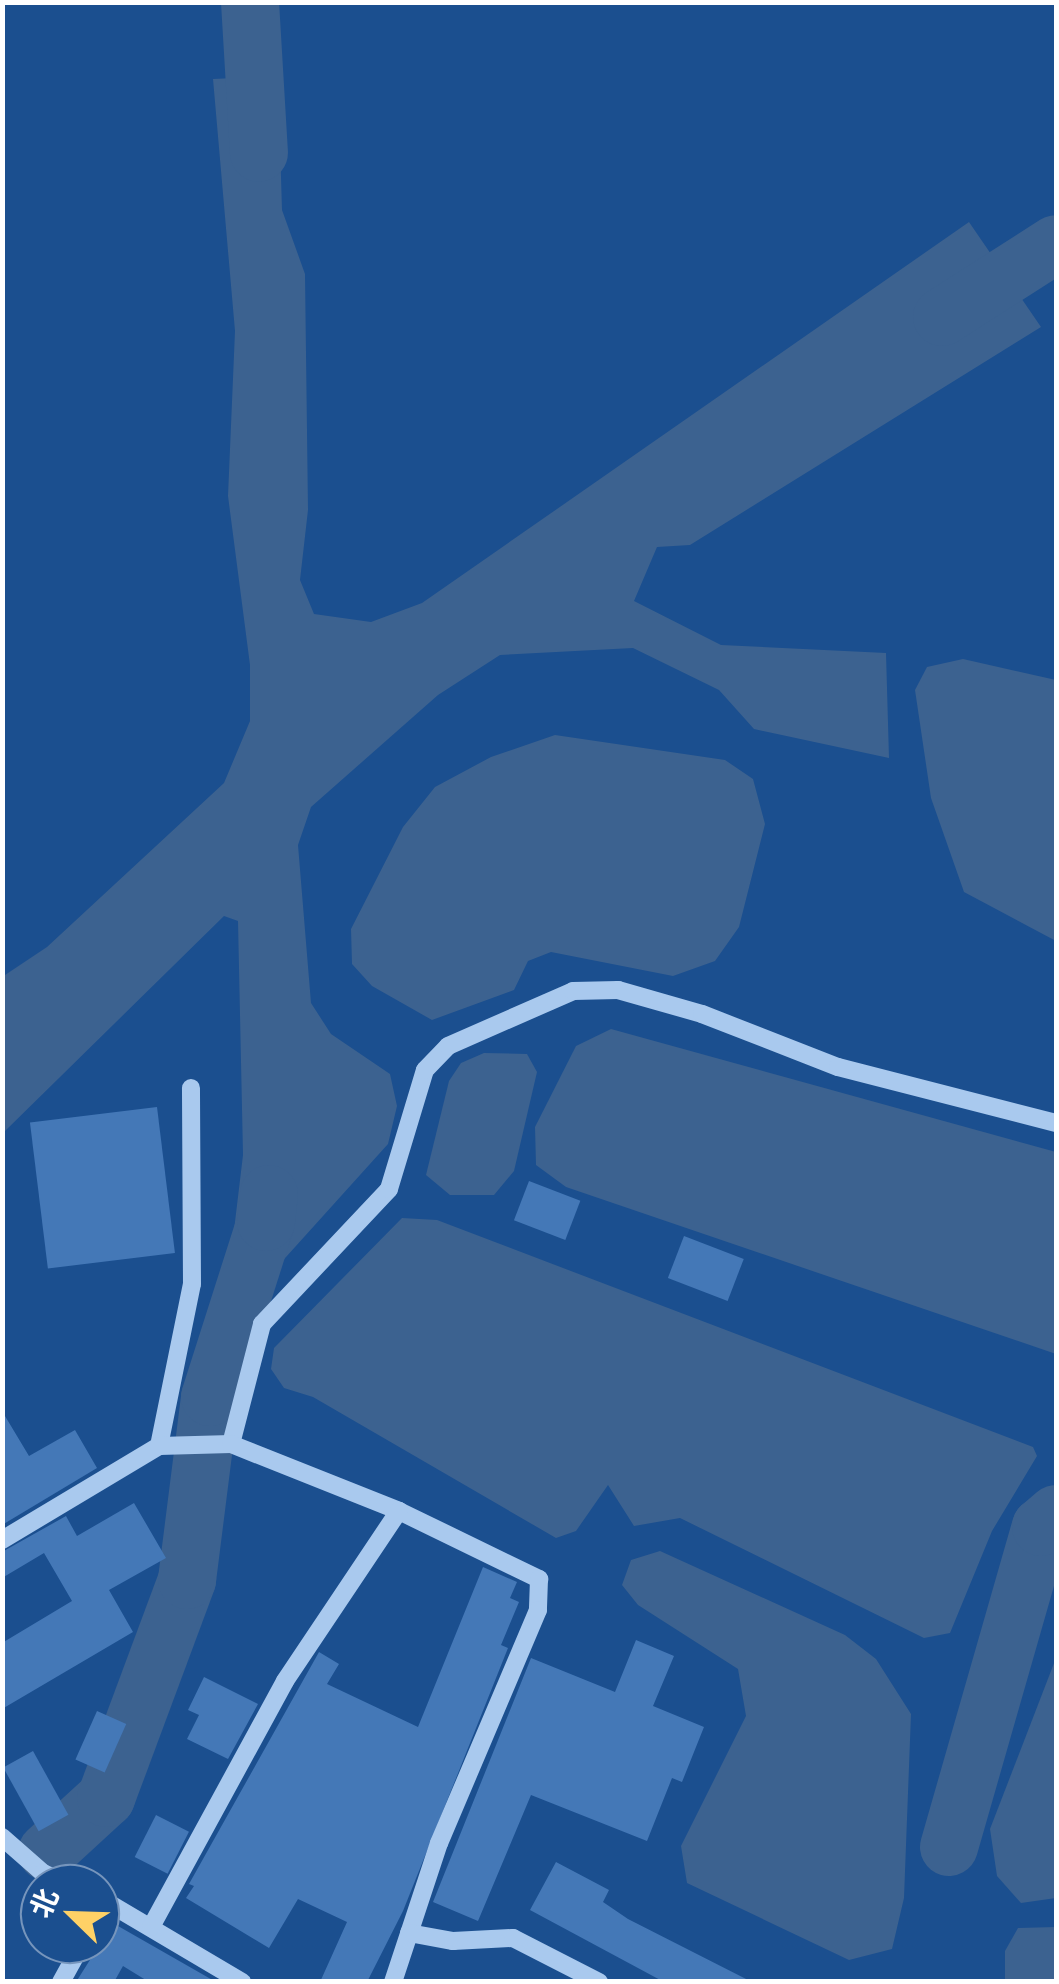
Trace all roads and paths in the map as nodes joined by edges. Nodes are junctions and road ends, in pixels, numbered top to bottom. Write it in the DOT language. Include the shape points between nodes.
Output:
graph roads {
  1 [pos="191,1088"];
  2 [pos="1056,1123"];
  3 [pos="222,1444"];
  4 [pos="159,1446"];
  5 [pos="399,1510"];
  6 [pos="2,1540"];
  7 [pos="2,1837"];
  8 [pos="32,1864"];
  9 [pos="120,1912"];
  10 [pos="151,1927"];
  11 [pos="409,1933"];
  12 [pos="242,1982"];
  13 [pos="393,1982"];
  14 [pos="599,1982"];
  1 -- 4 [label="street" via="192,1284"];
  2 -- 3 [label="street" via="838,1068 702,1014 618,990 573,991 448,1046 426,1070 390,1189 262,1324"];
  3 -- 4 [label="street"];
  3 -- 5 [label="street"];
  4 -- 6 [label="street"];
  5 -- 10 [label="street" via="285,1682"];
  5 -- 11 [label="street" via="538,1579 538,1610 439,1843"];
  7 -- 8 [label="street"];
  9 -- 10 [label="street"];
  10 -- 12 [label="street"];
  11 -- 13 [label="street"];
  11 -- 14 [label="street" via="453,1941 513,1938"];
}
